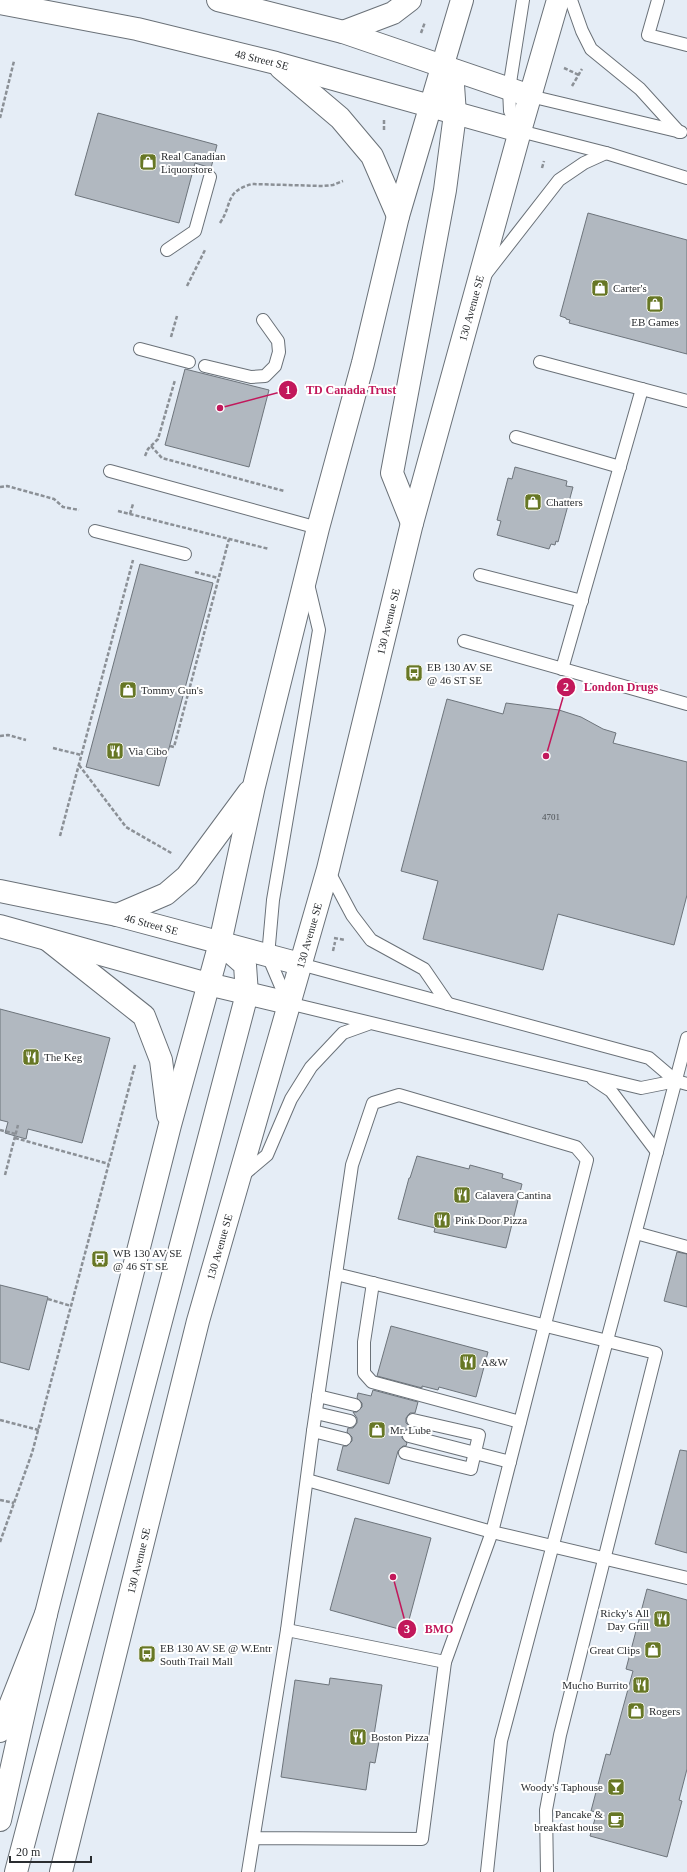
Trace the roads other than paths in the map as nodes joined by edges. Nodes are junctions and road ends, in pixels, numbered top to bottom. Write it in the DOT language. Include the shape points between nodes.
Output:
graph roads {
  1 [pos="218,0"];
  2 [pos="410,0"];
  3 [pos="462,0"];
  4 [pos="523,0"];
  5 [pos="558,0"];
  6 [pos="571,0"];
  7 [pos="658,0"];
  8 [pos="0,4"];
  9 [pos="343,32"];
  10 [pos="687,45"];
  11 [pos="276,63"];
  12 [pos="442,65"];
  13 [pos="508,89"];
  14 [pos="530,96"];
  15 [pos="430,107"];
  16 [pos="455,114"];
  17 [pos="520,131"];
  18 [pos="683,133"];
  19 [pos="606,153"];
  20 [pos="210,177"];
  21 [pos="687,178"];
  22 [pos="398,216"];
  23 [pos="167,250"];
  24 [pos="479,282"];
  25 [pos="264,320"];
  26 [pos="140,349"];
  27 [pos="189,362"];
  28 [pos="540,362"];
  29 [pos="205,366"];
  30 [pos="642,389"];
  31 [pos="687,401"];
  32 [pos="516,437"];
  33 [pos="620,467"];
  34 [pos="110,471"];
  35 [pos="412,523"];
  36 [pos="318,528"];
  37 [pos="95,531"];
  38 [pos="185,554"];
  39 [pos="480,575"];
  40 [pos="306,579"];
  41 [pos="582,601"];
  42 [pos="464,642"];
  43 [pos="562,669"];
  44 [pos="687,704"];
  45 [pos="254,786"];
  46 [pos="328,869"];
  47 [pos="0,891"];
  48 [pos="118,915"];
  49 [pos="0,926"];
  50 [pos="48,940"];
  51 [pos="220,943"];
  52 [pos="268,956"];
  53 [pos="300,964"];
  54 [pos="208,984"];
  55 [pos="247,994"];
  56 [pos="288,1004"];
  57 [pos="448,1004"];
  58 [pos="368,1024"];
  59 [pos="687,1038"];
  60 [pos="584,1073"];
  61 [pos="681,1083"];
  62 [pos="170,1125"];
  63 [pos="658,1152"];
  64 [pos="240,1178"];
  65 [pos="636,1233"];
  66 [pos="687,1247"];
  67 [pos="336,1274"];
  68 [pos="373,1283"];
  69 [pos="545,1324"];
  70 [pos="607,1340"];
  71 [pos="318,1396"];
  72 [pos="355,1405"];
  73 [pos="316,1413"];
  74 [pos="413,1420"];
  75 [pos="350,1421"];
  76 [pos="520,1422"];
  77 [pos="313,1431"];
  78 [pos="409,1436"];
  79 [pos="345,1439"];
  80 [pos="404,1452"];
  81 [pos="475,1452"];
  82 [pos="510,1462"];
  83 [pos="306,1480"];
  84 [pos="492,1532"];
  85 [pos="553,1546"];
  86 [pos="604,1558"];
  87 [pos="687,1578"];
  88 [pos="46,1614"];
  89 [pos="287,1630"];
  90 [pos="445,1662"];
  91 [pos="0,1731"];
  92 [pos="0,1820"];
  93 [pos="254,1838"];
  94 [pos="16,1872"];
  95 [pos="61,1872"];
  96 [pos="248,1872"];
  97 [pos="488,1872"];
  98 [pos="547,1872"];
  1 -- 9 [label="main road"];
  2 -- 9 [label="main road" via="393,14"];
  3 -- 12 [label="main road"];
  4 -- 13 [label="lane"];
  5 -- 14 [label="main road, 130 Avenue SE"];
  6 -- 18 [label="lane" via="591,48 640,89"];
  7 -- 10 [label="lane" via="648,35"];
  8 -- 11 [label="main road, 48 Street SE" via="137,29"];
  9 -- 12 [label="main road"];
  11 -- 15 [label="main road, 48 Street SE"];
  11 -- 22 [label="main road" via="340,118 372,156"];
  12 -- 13 [label="main road"];
  12 -- 15 [label="main road"];
  12 -- 16 [label="main road" via="453,85"];
  13 -- 14 [label="main road"];
  13 -- 17 [label="lane" via="510,111"];
  14 -- 17 [label="main road, 130 Avenue SE"];
  14 -- 18 [label="lane"];
  15 -- 16 [label="main road, 48 Street SE"];
  15 -- 22 [label="main road"];
  16 -- 17 [label="main road, 48 Street SE"];
  16 -- 35 [label="main road" via="445,190 392,473"];
  17 -- 19 [label="lane"];
  17 -- 24 [label="main road, 130 Avenue SE"];
  19 -- 21 [label="lane"];
  19 -- 24 [label="lane" via="584,163 559,180"];
  20 -- 23 [label="lane" via="196,231"];
  22 -- 36 [label="main road" via="363,363"];
  24 -- 35 [label="main road, 130 Avenue SE"];
  25 -- 29 [label="lane" via="278,341 279,352 275,366 265,376 251,378"];
  26 -- 27 [label="lane"];
  28 -- 30 [label="lane"];
  30 -- 31 [label="lane"];
  30 -- 33 [label="lane"];
  32 -- 33 [label="lane"];
  33 -- 41 [label="lane"];
  34 -- 36 [label="lane"];
  35 -- 46 [label="main road, 130 Avenue SE"];
  36 -- 40 [label="main road"];
  37 -- 38 [label="lane"];
  39 -- 41 [label="lane"];
  40 -- 45 [label="main road"];
  40 -- 52 [label="lane" via="319,630 274,900"];
  41 -- 43 [label="lane"];
  42 -- 43 [label="lane"];
  43 -- 44 [label="lane"];
  45 -- 48 [label="main road" via="187,876 166,894"];
  45 -- 51 [label="main road"];
  46 -- 53 [label="main road, 130 Avenue SE"];
  46 -- 57 [label="lane" via="352,915 372,940 424,970"];
  47 -- 48 [label="main road, 46 Street SE"];
  48 -- 51 [label="main road, 46 Street SE"];
  49 -- 50 [label="main road"];
  50 -- 54 [label="main road"];
  50 -- 62 [label="main road" via="144,1016 161,1060"];
  51 -- 52 [label="main road, 46 Street SE"];
  51 -- 54 [label="main road"];
  51 -- 55 [label="main road" via="245,965"];
  52 -- 53 [label="main road, 46 Street SE"];
  52 -- 56 [label="lane"];
  53 -- 56 [label="main road, 130 Avenue SE"];
  53 -- 57 [label="lane"];
  54 -- 55 [label="main road"];
  54 -- 62 [label="main road"];
  55 -- 56 [label="main road"];
  55 -- 94 [label="main road"];
  56 -- 58 [label="lane"];
  56 -- 64 [label="main road, 130 Avenue SE"];
  57 -- 61 [label="lane" via="649,1058"];
  58 -- 60 [label="lane"];
  58 -- 64 [label="lane" via="343,1033 311,1067 291,1099 267,1155"];
  59 -- 61 [label="lane"];
  60 -- 61 [label="lane" via="641,1088"];
  60 -- 63 [label="lane" via="611,1090"];
  61 -- 63 [label="lane"];
  62 -- 88 [label="main road"];
  63 -- 65 [label="lane"];
  64 -- 95 [label="main road, 130 Avenue SE" via="198,1321"];
  65 -- 66 [label="lane"];
  65 -- 70 [label="lane"];
  67 -- 68 [label="lane"];
  67 -- 69 [label="lane" via="352,1165 373,1103 399,1095 576,1147 588,1160"];
  67 -- 71 [label="lane"];
  68 -- 69 [label="lane"];
  68 -- 76 [label="lane" via="364,1342 364,1373 372,1382"];
  69 -- 70 [label="lane"];
  69 -- 76 [label="lane"];
  70 -- 85 [label="lane"];
  70 -- 86 [label="lane" via="656,1353"];
  71 -- 72 [label="lane"];
  71 -- 73 [label="lane"];
  73 -- 75 [label="lane"];
  73 -- 77 [label="lane"];
  74 -- 81 [label="lane" via="479,1435"];
  76 -- 82 [label="lane"];
  77 -- 79 [label="lane"];
  77 -- 83 [label="lane"];
  78 -- 81 [label="lane"];
  80 -- 81 [label="lane" via="471,1469"];
  81 -- 82 [label="lane"];
  82 -- 84 [label="lane"];
  83 -- 84 [label="lane"];
  83 -- 89 [label="lane"];
  84 -- 85 [label="lane"];
  84 -- 90 [label="lane"];
  85 -- 86 [label="lane"];
  85 -- 97 [label="lane" via="501,1741"];
  86 -- 87 [label="lane"];
  86 -- 98 [label="lane" via="560,1735 546,1810"];
  88 -- 91 [label="main road"];
  88 -- 92 [label="main road"];
  89 -- 90 [label="lane"];
  89 -- 93 [label="lane"];
  90 -- 93 [label="lane" via="422,1839"];
  93 -- 96 [label="lane"];
}
